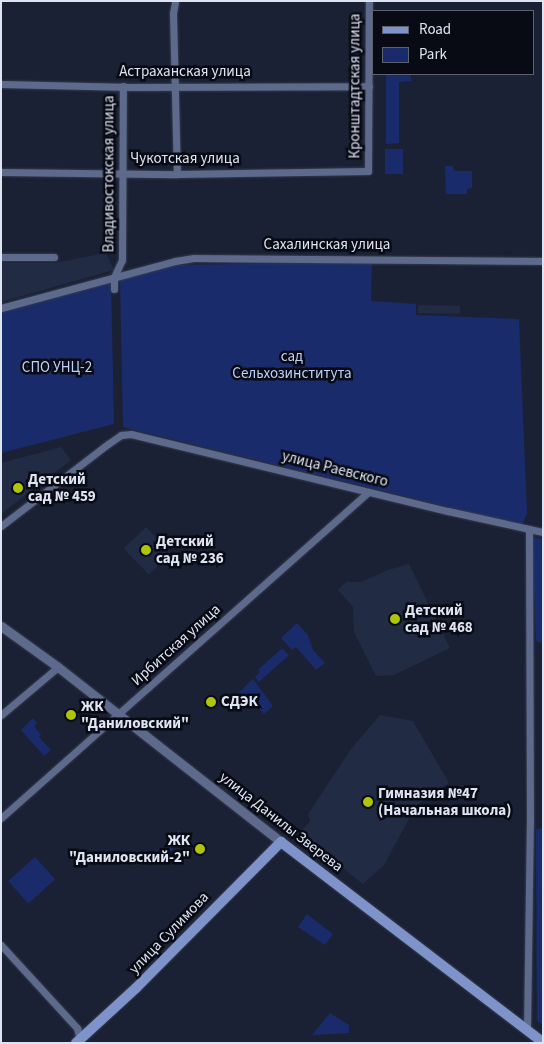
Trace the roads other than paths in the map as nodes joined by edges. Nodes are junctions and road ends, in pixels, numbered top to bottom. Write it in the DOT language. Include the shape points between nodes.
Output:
graph roads {
  1 [pos="370,1"];
  2 [pos="175,2"];
  3 [pos="1,84"];
  4 [pos="123,86"];
  5 [pos="176,86"];
  6 [pos="369,86"];
  7 [pos="368,171"];
  8 [pos="1,172"];
  9 [pos="123,174"];
  10 [pos="177,174"];
  11 [pos="54,257"];
  12 [pos="1,258"];
  13 [pos="543,261"];
  14 [pos="114,277"];
  15 [pos="114,289"];
  16 [pos="1,308"];
  17 [pos="368,492"];
  18 [pos="1,526"];
  19 [pos="528,529"];
  20 [pos="543,532"];
  21 [pos="1,626"];
  22 [pos="58,667"];
  23 [pos="118,714"];
  24 [pos="1,715"];
  25 [pos="1,818"];
  26 [pos="281,842"];
  27 [pos="1,946"];
  28 [pos="527,1030"];
  29 [pos="79,1042"];
  30 [pos="543,1042"];
  1 -- 6 [label="street, Кронштадтская улица"];
  2 -- 5 [label="street"];
  3 -- 4 [label="street, Астраханская улица"];
  4 -- 5 [label="street, Астраханская улица"];
  4 -- 9 [label="street, Владивостокская улица"];
  5 -- 6 [label="street, Астраханская улица"];
  5 -- 10 [label="street"];
  6 -- 7 [label="street, Кронштадтская улица"];
  7 -- 10 [label="street, Чукотская улица"];
  8 -- 9 [label="street, Чукотская улица"];
  9 -- 10 [label="street, Чукотская улица"];
  9 -- 14 [label="street, Владивостокская улица" via="122,260"];
  11 -- 12 [label="street"];
  13 -- 14 [label="street, Сахалинская улица" via="194,258"];
  14 -- 15 [label="street, Владивостокская улица"];
  14 -- 16 [label="street, Сахалинская улица"];
  17 -- 18 [label="street, улица Раевского" via="131,434 121,435"];
  17 -- 19 [label="street, улица Раевского"];
  17 -- 23 [label="street, Ирбитская улица"];
  19 -- 20 [label="street, улица Раевского"];
  19 -- 28 [label="street" via="530,822"];
  21 -- 22 [label="street, улица Данилы Зверева"];
  22 -- 23 [label="street, улица Данилы Зверева"];
  22 -- 24 [label="street"];
  23 -- 25 [label="street, Ирбитская улица"];
  23 -- 26 [label="street, улица Данилы Зверева"];
  26 -- 28 [label="main road, улица Данилы Зверева"];
  26 -- 29 [label="main road, улица Сулимова"];
  27 -- 29 [label="street" via="77,1028"];
  28 -- 30 [label="main road, улица Данилы Зверева"];
}
